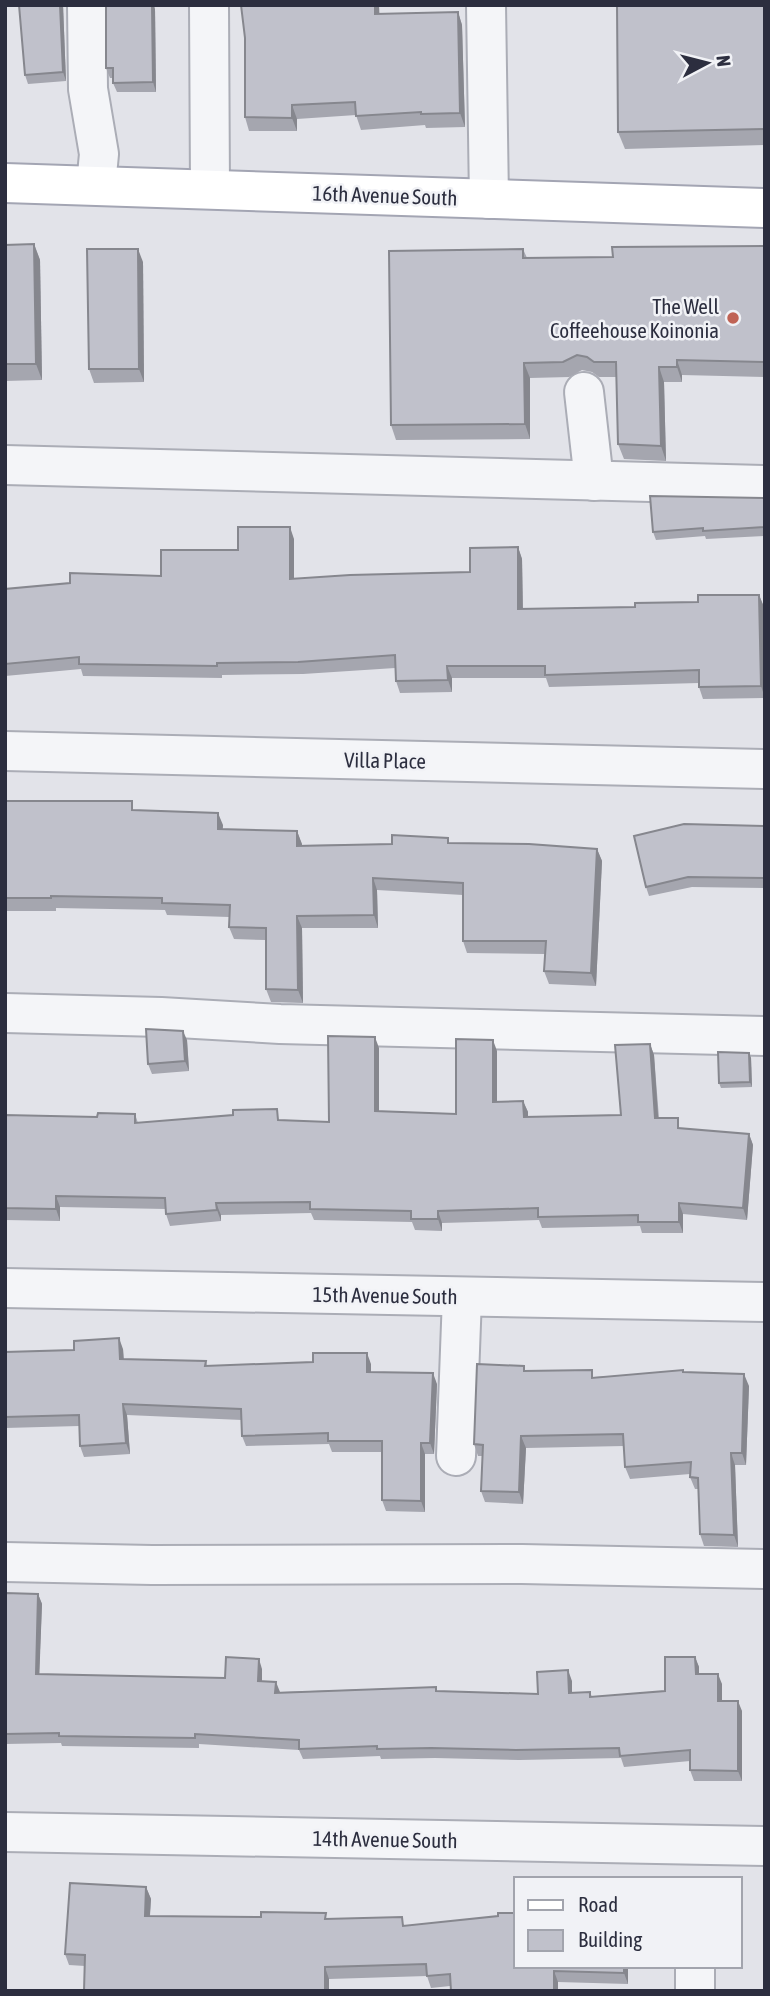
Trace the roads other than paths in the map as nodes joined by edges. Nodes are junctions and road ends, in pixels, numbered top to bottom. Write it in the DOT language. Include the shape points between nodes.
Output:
graph roads {
  1 [pos="87,5"];
  2 [pos="209,5"];
  3 [pos="486,5"];
  4 [pos="5,183"];
  5 [pos="96,185"];
  6 [pos="210,189"];
  7 [pos="489,199"];
  8 [pos="765,208"];
  9 [pos="584,392"];
  10 [pos="5,465"];
  11 [pos="594,481"];
  12 [pos="765,485"];
  13 [pos="5,751"];
  14 [pos="765,769"];
  15 [pos="5,1013"];
  16 [pos="765,1036"];
  17 [pos="5,1288"];
  18 [pos="462,1297"];
  19 [pos="765,1302"];
  20 [pos="456,1456"];
  21 [pos="5,1562"];
  22 [pos="765,1569"];
  23 [pos="5,1832"];
  24 [pos="765,1846"];
  25 [pos="695,1862"];
  26 [pos="695,1968"];
  27 [pos="695,1991"];
  1 -- 5 [label="street" via="88,89 99,154"];
  2 -- 6 [label="street"];
  3 -- 7 [label="street"];
  4 -- 5 [label="main road, 16th Avenue South"];
  5 -- 6 [label="main road, 16th Avenue South"];
  6 -- 7 [label="main road, 16th Avenue South"];
  7 -- 8 [label="main road, 16th Avenue South"];
  9 -- 11 [label="street"];
  10 -- 11 [label="street"];
  11 -- 12 [label="street"];
  13 -- 14 [label="street, Villa Place"];
  15 -- 16 [label="street"];
  17 -- 18 [label="street, 15th Avenue South"];
  18 -- 19 [label="street, 15th Avenue South"];
  18 -- 20 [label="street"];
  21 -- 22 [label="street"];
  23 -- 25 [label="street, 14th Avenue South"];
  24 -- 25 [label="street, 14th Avenue South"];
  26 -- 27 [label="street"];
}
